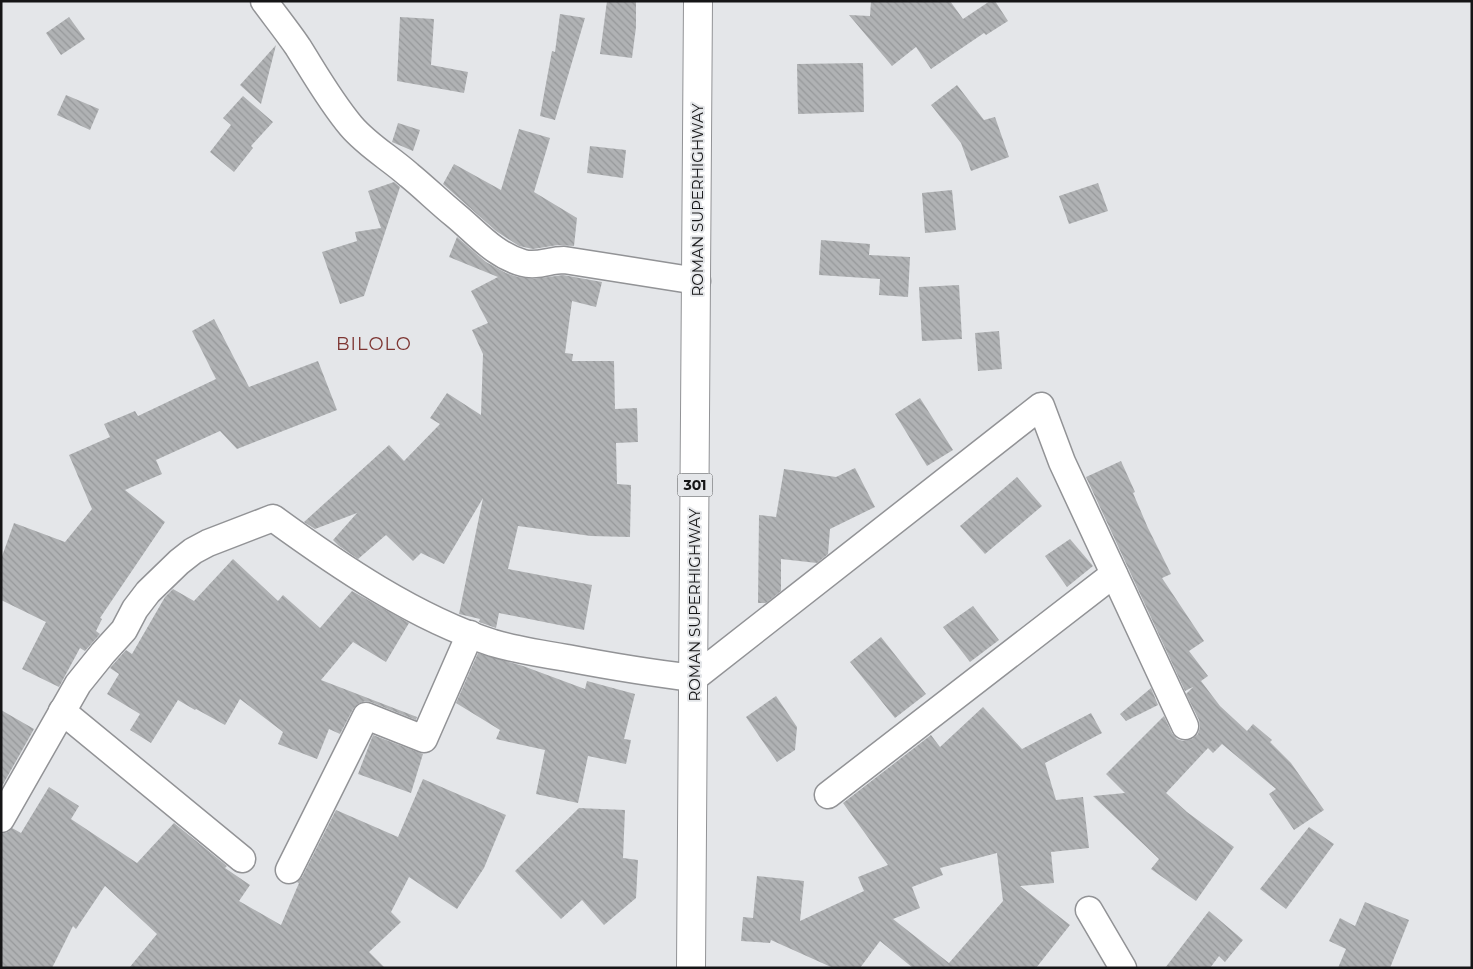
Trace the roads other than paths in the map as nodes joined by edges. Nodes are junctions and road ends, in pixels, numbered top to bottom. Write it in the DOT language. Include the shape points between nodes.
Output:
graph roads {
  1 [pos="264,1"];
  2 [pos="698,1"];
  3 [pos="697,281"];
  4 [pos="1114,574"];
  5 [pos="470,634"];
  6 [pos="694,678"];
  7 [pos="62,712"];
  8 [pos="1185,726"];
  9 [pos="828,795"];
  10 [pos="1,819"];
  11 [pos="242,859"];
  12 [pos="289,870"];
  13 [pos="1089,910"];
  14 [pos="691,968"];
  15 [pos="1123,968"];
  1 -- 3 [label="street" via="352,128 498,251 534,265 564,260"];
  2 -- 3 [label="main road, ROMAN SUPERHIGHWAY / 301"];
  3 -- 6 [label="main road, ROMAN SUPERHIGHWAY / 301"];
  4 -- 6 [label="street" via="1062,462 1041,406"];
  4 -- 8 [label="street"];
  4 -- 9 [label="street"];
  5 -- 6 [label="street" via="518,649 640,672"];
  5 -- 7 [label="street" via="417,610 337,564 274,518 208,544 179,562 148,592 124,630 78,684"];
  5 -- 12 [label="street" via="424,740 366,716"];
  6 -- 14 [label="main road, ROMAN SUPERHIGHWAY / 301"];
  7 -- 10 [label="street"];
  7 -- 11 [label="street"];
  13 -- 15 [label="street"];
}
